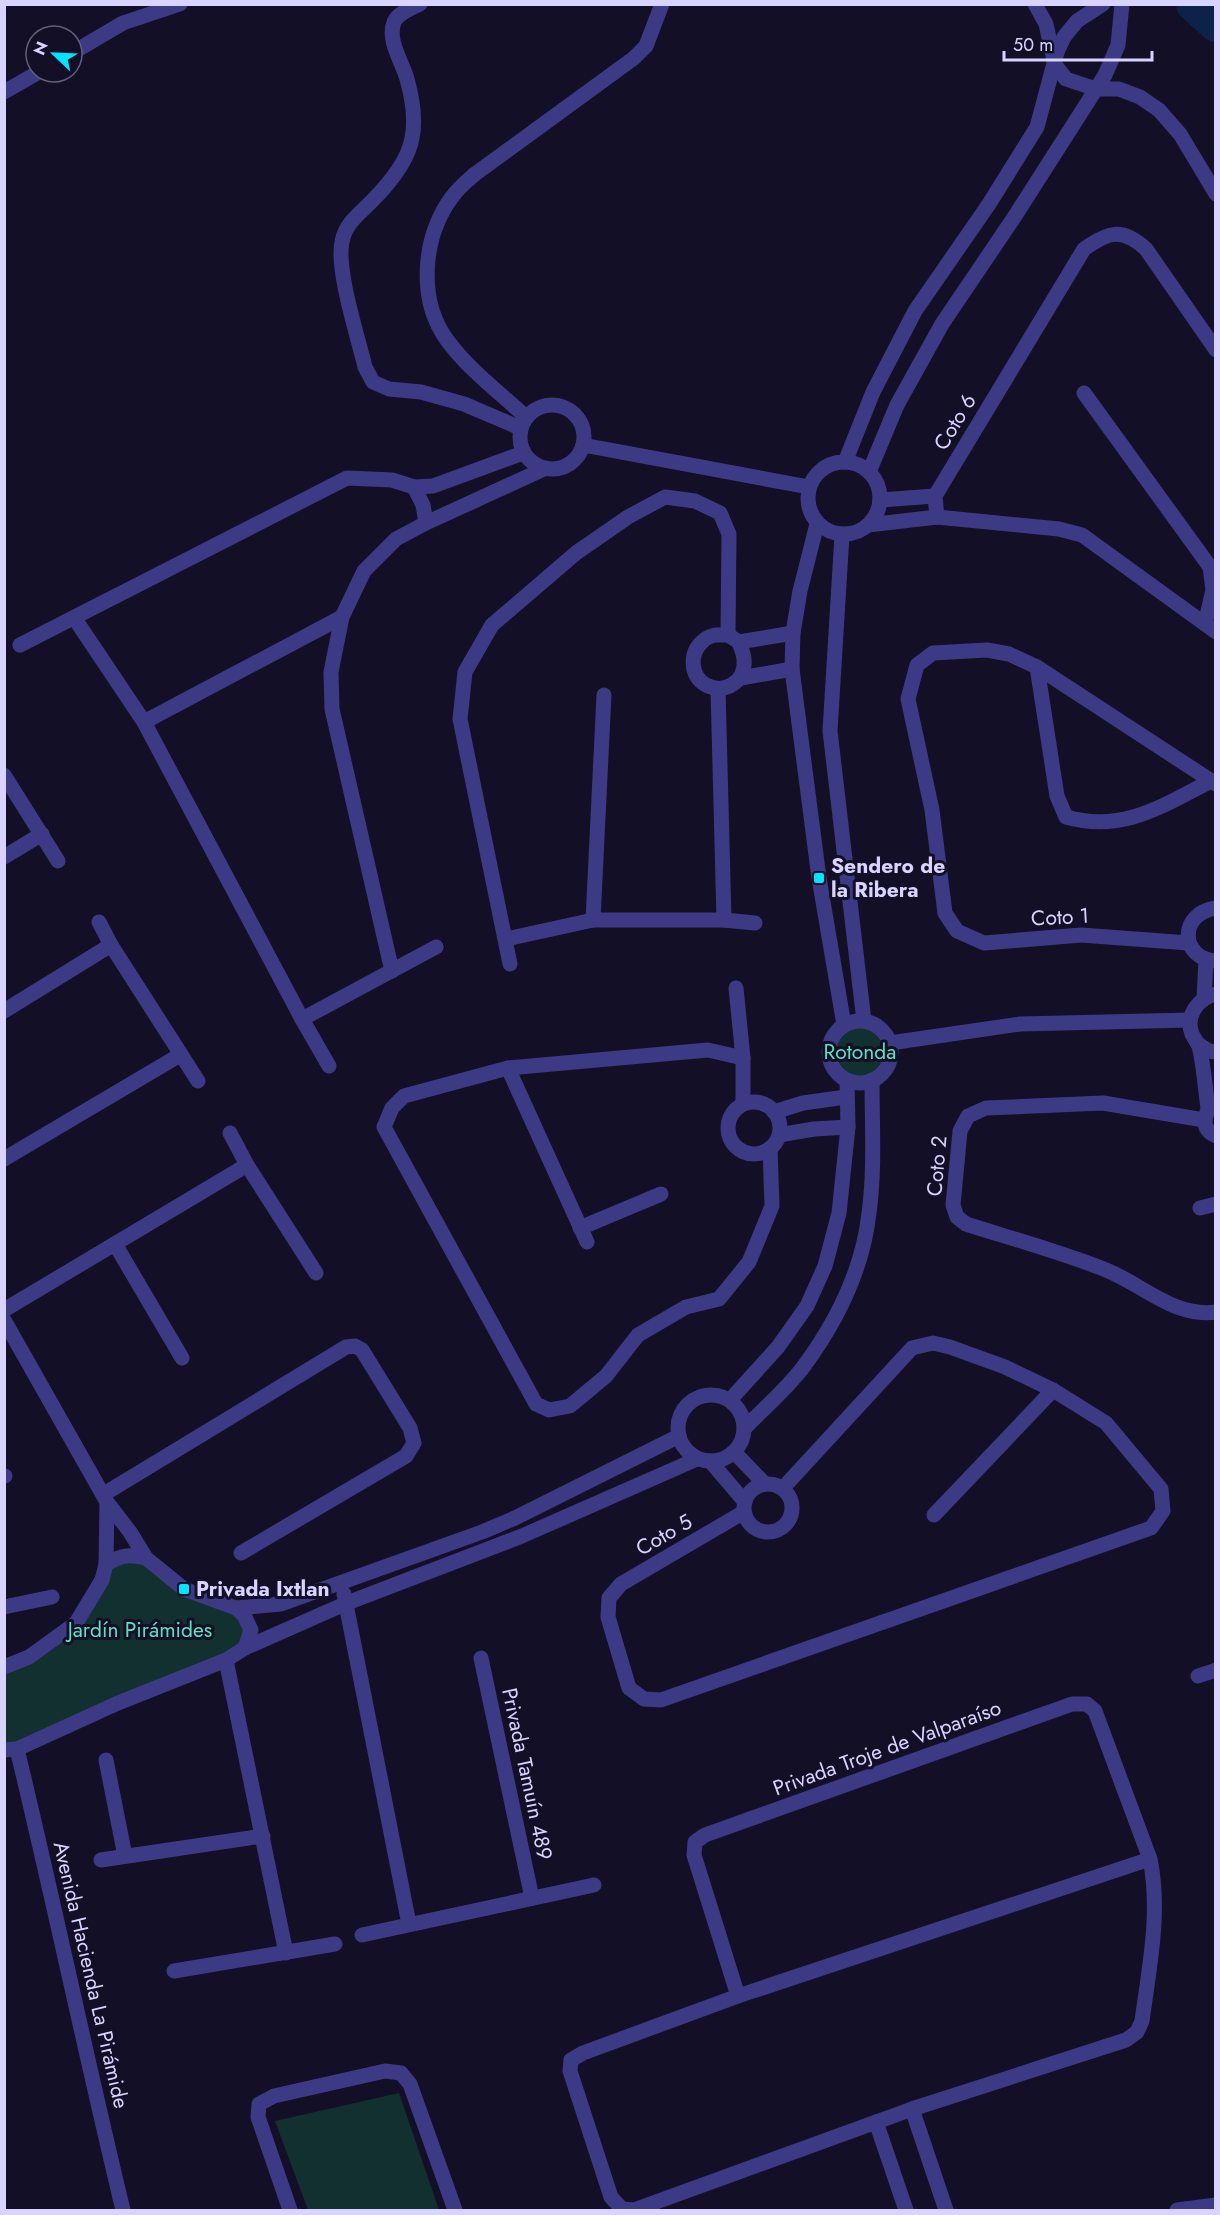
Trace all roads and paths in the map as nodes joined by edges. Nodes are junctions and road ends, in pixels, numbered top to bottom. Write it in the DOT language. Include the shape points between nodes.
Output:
graph roads {
  1 [pos="144,4"];
  2 [pos="180,4"];
  3 [pos="420,4"];
  4 [pos="662,4"];
  5 [pos="1035,4"];
  6 [pos="1103,4"];
  7 [pos="1122,4"];
  8 [pos="123,23"];
  9 [pos="84,46"];
  10 [pos="1055,65"];
  11 [pos="24,81"];
  12 [pos="1096,89"];
  13 [pos="4,92"];
  14 [pos="1215,194"];
  15 [pos="1215,350"];
  16 [pos="1084,393"];
  17 [pos="523,423"];
  18 [pos="583,445"];
  19 [pos="524,453"];
  20 [pos="846,462"];
  21 [pos="546,468"];
  22 [pos="869,472"];
  23 [pos="414,487"];
  24 [pos="809,487"];
  25 [pos="935,496"];
  26 [pos="880,500"];
  27 [pos="937,517"];
  28 [pos="426,523"];
  29 [pos="817,524"];
  30 [pos="868,525"];
  31 [pos="842,535"];
  32 [pos="342,617"];
  33 [pos="75,619"];
  34 [pos="1210,628"];
  35 [pos="794,633"];
  36 [pos="734,639"];
  37 [pos="20,645"];
  38 [pos="1037,667"];
  39 [pos="792,669"];
  40 [pos="741,678"];
  41 [pos="718,689"];
  42 [pos="604,695"];
  43 [pos="144,722"];
  44 [pos="4,775"];
  45 [pos="1213,782"];
  46 [pos="42,834"];
  47 [pos="4,857"];
  48 [pos="58,861"];
  49 [pos="1215,908"];
  50 [pos="594,920"];
  51 [pos="724,920"];
  52 [pos="99,922"];
  53 [pos="755,923"];
  54 [pos="506,939"];
  55 [pos="1189,943"];
  56 [pos="111,945"];
  57 [pos="436,947"];
  58 [pos="1211,961"];
  59 [pos="510,964"];
  60 [pos="392,971"];
  61 [pos="736,988"];
  62 [pos="1210,996"];
  63 [pos="4,1011"];
  64 [pos="302,1019"];
  65 [pos="1190,1020"];
  66 [pos="864,1021"];
  67 [pos="844,1025"];
  68 [pos="890,1043"];
  69 [pos="1198,1044"];
  70 [pos="1215,1052"];
  71 [pos="180,1055"];
  72 [pos="743,1058"];
  73 [pos="329,1066"];
  74 [pos="508,1068"];
  75 [pos="847,1080"];
  76 [pos="872,1080"];
  77 [pos="198,1081"];
  78 [pos="846,1097"];
  79 [pos="744,1104"];
  80 [pos="1209,1110"];
  81 [pos="774,1112"];
  82 [pos="848,1127"];
  83 [pos="230,1133"];
  84 [pos="1215,1136"];
  85 [pos="774,1141"];
  86 [pos="4,1159"];
  87 [pos="247,1165"];
  88 [pos="661,1194"];
  89 [pos="1215,1203"];
  90 [pos="1200,1208"];
  91 [pos="580,1228"];
  92 [pos="587,1242"];
  93 [pos="115,1244"];
  94 [pos="316,1273"];
  95 [pos="4,1310"];
  96 [pos="1215,1312"];
  97 [pos="4,1320"];
  98 [pos="182,1358"];
  99 [pos="1053,1390"];
  100 [pos="730,1400"];
  101 [pos="744,1429"];
  102 [pos="679,1436"];
  103 [pos="734,1452"];
  104 [pos="704,1460"];
  105 [pos="765,1484"];
  106 [pos="783,1488"];
  107 [pos="106,1498"];
  108 [pos="745,1507"];
  109 [pos="934,1515"];
  110 [pos="241,1553"];
  111 [pos="146,1558"];
  112 [pos="106,1564"];
  113 [pos="340,1584"];
  114 [pos="52,1596"];
  115 [pos="346,1603"];
  116 [pos="4,1607"];
  117 [pos="236,1608"];
  118 [pos="245,1648"];
  119 [pos="482,1658"];
  120 [pos="226,1660"];
  121 [pos="4,1667"];
  122 [pos="1215,1670"];
  123 [pos="1198,1676"];
  124 [pos="11,1749"];
  125 [pos="106,1760"];
  126 [pos="263,1836"];
  127 [pos="124,1856"];
  128 [pos="1150,1859"];
  129 [pos="101,1860"];
  130 [pos="594,1885"];
  131 [pos="532,1898"];
  132 [pos="410,1924"];
  133 [pos="362,1935"];
  134 [pos="335,1944"];
  135 [pos="286,1953"];
  136 [pos="174,1971"];
  137 [pos="738,1996"];
  138 [pos="912,2109"];
  139 [pos="876,2122"];
  140 [pos="1215,2205"];
  141 [pos="1185,2210"];
  142 [pos="123,2211"];
  143 [pos="290,2211"];
  144 [pos="455,2211"];
  145 [pos="906,2211"];
  146 [pos="946,2211"];
  1 -- 8 [label="street"];
  2 -- 8 [label="street"];
  3 -- 17 [label="street" via="407,9 395,21 392,37 414,112 412,138 402,163 352,219 342,240 340,261 366,367 374,382 389,388 421,392"];
  4 -- 17 [label="street" via="646,46 634,58 475,174 453,195 437,223 427,279 433,309 445,338"];
  5 -- 10 [label="street" via="1046,24"];
  6 -- 10 [label="street" via="1077,21 1064,37"];
  7 -- 12 [label="street" via="1118,45"];
  8 -- 9 [label="street"];
  10 -- 12 [label="street" via="1066,79"];
  10 -- 20 [label="street" via="1036,127 989,204 915,311 873,392"];
  11 -- 13 [label="street"];
  12 -- 14 [label="street" via="1119,89 1159,110 1180,134"];
  12 -- 22 [label="street" via="942,324 897,405"];
  15 -- 25 [label="street, Coto 6" via="1146,249 1121,234 1101,237 1084,249"];
  16 -- 34 [label="street" via="1210,567"];
  17 -- 18 [label="street" via="535,408 560,405 572,410 580,420"];
  17 -- 19 [label="street" via="519,441"];
  18 -- 21 [label="street" via="568,465"];
  18 -- 24 [label="street"];
  19 -- 21 [label="street" via="532,463"];
  19 -- 23 [label="street" via="433,486"];
  20 -- 22 [label="street"];
  20 -- 24 [label="street" via="817,473"];
  21 -- 28 [label="street"];
  22 -- 26 [label="street" via="878,485"];
  23 -- 28 [label="street"];
  23 -- 33 [label="street" via="392,480 347,478"];
  24 -- 29 [label="street" via="808,506"];
  25 -- 26 [label="street"];
  25 -- 27 [label="street"];
  26 -- 30 [label="street" via="877,514"];
  27 -- 30 [label="street"];
  27 -- 34 [label="street" via="1059,529 1082,535"];
  28 -- 32 [label="street" via="396,539 364,571"];
  29 -- 31 [label="street"];
  29 -- 35 [label="street"];
  30 -- 31 [label="street" via="857,533"];
  31 -- 66 [label="street" via="830,731"];
  32 -- 43 [label="street"];
  32 -- 60 [label="street" via="331,672 332,709"];
  33 -- 37 [label="street"];
  33 -- 43 [label="street"];
  35 -- 36 [label="street"];
  35 -- 39 [label="street"];
  36 -- 40 [label="street" via="745,661"];
  36 -- 41 [label="street" via="715,634 695,650 697,676 705,685"];
  36 -- 54 [label="street" via="729,534 720,513 695,501 665,497 576,553 492,625 465,672 460,719"];
  38 -- 45 [label="street"];
  38 -- 45 [label="street" via="1057,796 1066,817 1086,822 1125,821"];
  38 -- 55 [label="street, Coto 1" via="1009,654 987,650 933,653 917,665 908,699 932,810 945,913 957,931 984,943 1081,935"];
  39 -- 40 [label="street"];
  39 -- 67 [label="street" via="819,878"];
  40 -- 41 [label="street"];
  41 -- 51 [label="street"];
  42 -- 50 [label="street"];
  43 -- 64 [label="street"];
  44 -- 46 [label="street"];
  46 -- 47 [label="street"];
  46 -- 48 [label="street"];
  49 -- 55 [label="street" via="1194,918"];
  50 -- 51 [label="street"];
  50 -- 54 [label="street"];
  51 -- 53 [label="street"];
  52 -- 56 [label="street"];
  54 -- 59 [label="street"];
  55 -- 58 [label="street" via="1193,951"];
  56 -- 63 [label="street"];
  56 -- 71 [label="street"];
  57 -- 60 [label="street"];
  58 -- 62 [label="street"];
  60 -- 64 [label="street"];
  61 -- 72 [label="street"];
  62 -- 65 [label="street" via="1195,1008"];
  64 -- 73 [label="street"];
  65 -- 68 [label="street" via="1020,1024"];
  65 -- 69 [label="street"];
  66 -- 67 [label="street"];
  66 -- 68 [label="street" via="880,1028"];
  67 -- 75 [label="street" via="829,1048 833,1067"];
  68 -- 76 [label="street" via="886,1069"];
  69 -- 70 [label="street"];
  69 -- 80 [label="street"];
  71 -- 77 [label="street"];
  71 -- 86 [label="street"];
  72 -- 74 [label="street" via="708,1050"];
  72 -- 79 [label="street"];
  74 -- 85 [label="street" via="404,1096 392,1108 384,1127 536,1404 549,1410 570,1406 606,1376 638,1335 686,1308 719,1299 749,1262 772,1206"];
  74 -- 91 [label="street"];
  75 -- 76 [label="street"];
  75 -- 78 [label="street"];
  76 -- 101 [label="street" via="869,1214 855,1274 834,1320 803,1367"];
  78 -- 81 [label="street"];
  78 -- 82 [label="street"];
  79 -- 81 [label="street" via="760,1102"];
  79 -- 85 [label="street" via="731,1116 732,1141 745,1152 762,1152"];
  80 -- 84 [label="street" via="1208,1131"];
  80 -- 96 [label="street, Coto 2" via="1103,1103 986,1108 968,1116 960,1131 953,1205 957,1217 966,1224 1108,1270 1165,1302 1203,1314"];
  81 -- 85 [label="street" via="779,1122"];
  82 -- 85 [label="street" via="814,1129"];
  82 -- 100 [label="street" via="839,1213 825,1266 807,1306 778,1347"];
  83 -- 87 [label="street"];
  87 -- 93 [label="street"];
  87 -- 94 [label="street"];
  88 -- 91 [label="street"];
  89 -- 90 [label="street"];
  91 -- 92 [label="street"];
  93 -- 95 [label="street"];
  93 -- 98 [label="street"];
  97 -- 107 [label="street"];
  99 -- 106 [label="street" via="951,1347 933,1343 912,1347"];
  99 -- 108 [label="street, Coto 5" via="1106,1423 1161,1490 1163,1511 1151,1528 661,1700 644,1699 629,1688 608,1617 609,1598 621,1584"];
  99 -- 109 [label="street"];
  100 -- 101 [label="street" via="741,1413"];
  100 -- 102 [label="street" via="708,1395 688,1404 681,1413"];
  101 -- 103 [label="street"];
  102 -- 104 [label="street" via="689,1453"];
  102 -- 113 [label="street" via="515,1518"];
  103 -- 104 [label="street" via="723,1459"];
  103 -- 105 [label="street"];
  104 -- 108 [label="street"];
  104 -- 115 [label="street" via="522,1536"];
  105 -- 106 [label="street"];
  105 -- 108 [label="street" via="749,1494"];
  106 -- 108 [label="street" via="789,1495 792,1511 790,1520 777,1531 768,1533 752,1527"];
  107 -- 110 [label="street" via="346,1347 362,1350 410,1428 414,1443 406,1456"];
  107 -- 111 [label="street"];
  107 -- 112 [label="street"];
  111 -- 112 [label="street" via="130,1554"];
  111 -- 117 [label="street" via="184,1589"];
  112 -- 121 [label="street" via="102,1580 76,1623 29,1657"];
  113 -- 115 [label="street"];
  113 -- 117 [label="street" via="281,1604"];
  114 -- 116 [label="street"];
  115 -- 118 [label="street"];
  115 -- 132 [label="street"];
  117 -- 118 [label="street" via="251,1630"];
  118 -- 120 [label="street"];
  119 -- 131 [label="street, Privada Tamuín 489"];
  120 -- 124 [label="street"];
  120 -- 126 [label="street"];
  122 -- 123 [label="street"];
  124 -- 142 [label="street, Avenida Hacienda La Pirámide" via="48,1875"];
  125 -- 127 [label="street"];
  126 -- 127 [label="street"];
  126 -- 135 [label="street"];
  127 -- 129 [label="street"];
  128 -- 137 [label="street, Privada Troje de Valparaíso"];
  128 -- 137 [label="street, Privada Troje de Valparaíso" via="1095,1712 1088,1704 1072,1704 705,1835 695,1842 694,1855"];
  128 -- 138 [label="street, Privada Troje de Valparaíso" via="1155,1883 1152,1944 1142,2021 1137,2032 1126,2040"];
  130 -- 131 [label="street"];
  131 -- 132 [label="street"];
  132 -- 133 [label="street"];
  134 -- 135 [label="street"];
  135 -- 136 [label="street"];
  137 -- 139 [label="street, Privada Troje de Valparaíso" via="571,2060 570,2071 611,2197 622,2210 634,2210"];
  138 -- 139 [label="street, Privada Troje de Valparaíso"];
  138 -- 146 [label="street"];
  139 -- 145 [label="street"];
  140 -- 141 [label="street"];
  143 -- 144 [label="street" via="258,2117 259,2104 274,2096 385,2071 401,2073 410,2084"];
}
